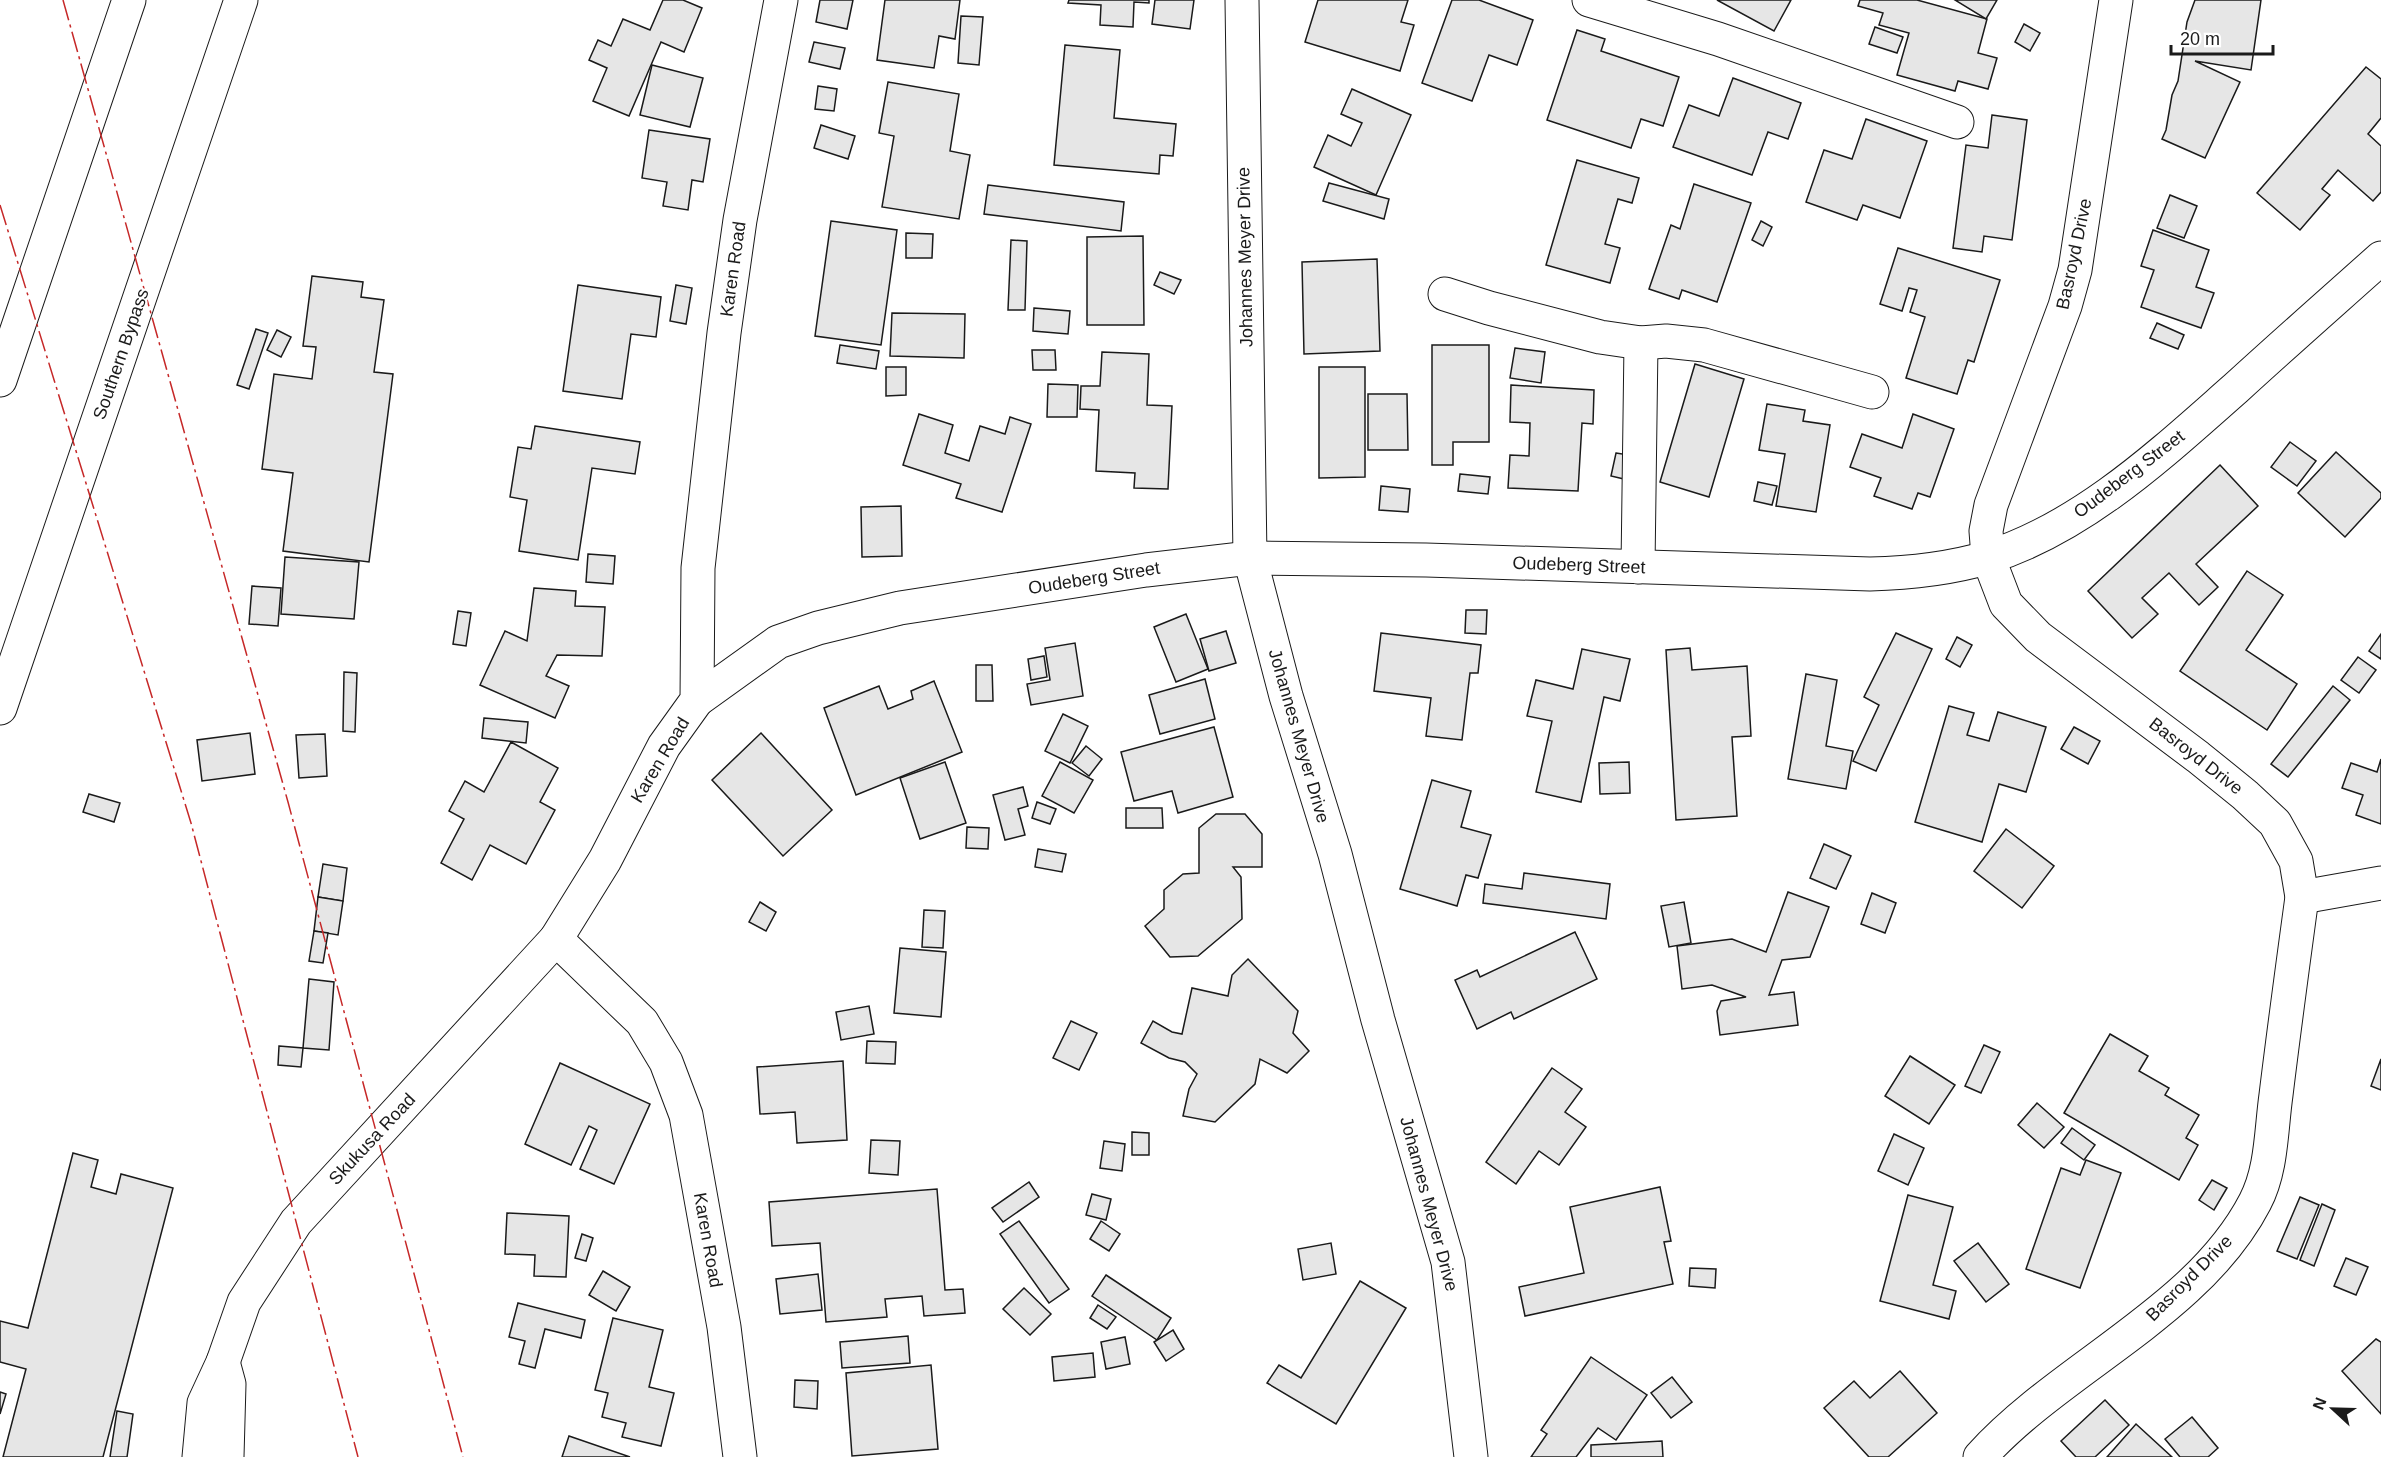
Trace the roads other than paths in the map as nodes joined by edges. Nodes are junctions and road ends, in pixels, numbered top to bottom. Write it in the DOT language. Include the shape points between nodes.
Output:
graph roads {
  1 [pos="129,0"];
  2 [pos="241,0"];
  3 [pos="780,0"];
  4 [pos="1242,0"];
  5 [pos="1589,0"];
  6 [pos="2116,0"];
  7 [pos="1957,122"];
  8 [pos="2381,258"];
  9 [pos="1445,294"];
  10 [pos="1641,343"];
  11 [pos="0,380"];
  12 [pos="1872,392"];
  13 [pos="1988,557"];
  14 [pos="1250,558"];
  15 [pos="1638,567"];
  16 [pos="697,700"];
  17 [pos="0,708"];
  18 [pos="2381,883"];
  19 [pos="2302,897"];
  20 [pos="556,939"];
  21 [pos="223,1362"];
  22 [pos="199,1457"];
  23 [pos="227,1457"];
  24 [pos="740,1457"];
  25 [pos="1471,1457"];
  26 [pos="1980,1457"];
  1 -- 11 [label="main road"];
  2 -- 17 [label="main road, Southern Bypass"];
  3 -- 16 [label="main road, Karen Road" via="724,333 698,568"];
  4 -- 14 [label="main road, Johannes Meyer Drive"];
  5 -- 7 [label="main road" via="1718,39"];
  6 -- 13 [label="main road, Basroyd Drive" via="2074,270 2065,306 1991,505 1986,531"];
  8 -- 13 [label="main road, Oudeberg Street" via="2167,449 2068,519"];
  9 -- 10 [label="main road" via="1600,337"];
  10 -- 12 [label="main road" via="1674,341 1704,345"];
  10 -- 15 [label="main road"];
  13 -- 15 [label="main road, Oudeberg Street" via="1919,573"];
  13 -- 19 [label="main road, Basroyd Drive" via="2006,603 2032,632 2198,757 2275,824 2296,861"];
  14 -- 15 [label="main road, Oudeberg Street"];
  14 -- 16 [label="main road, Oudeberg Street" via="900,608 818,628 771,647"];
  14 -- 25 [label="main road, Johannes Meyer Drive" via="1448,1262"];
  16 -- 20 [label="main road, Karen Road" via="659,754 605,860"];
  18 -- 19 [label="main road"];
  19 -- 26 [label="main road, Basroyd Drive" via="2268,1156 2256,1201 2222,1250 2185,1287 2023,1416"];
  20 -- 21 [label="main road, Skukusa Road" via="296,1222 244,1302"];
  20 -- 24 [label="main road, Karen Road" via="642,1022 666,1062 686,1115 724,1327"];
  21 -- 22 [label="main road, Skukusa Road" via="204,1403"];
  21 -- 23 [label="main road" via="229,1384"];
}
